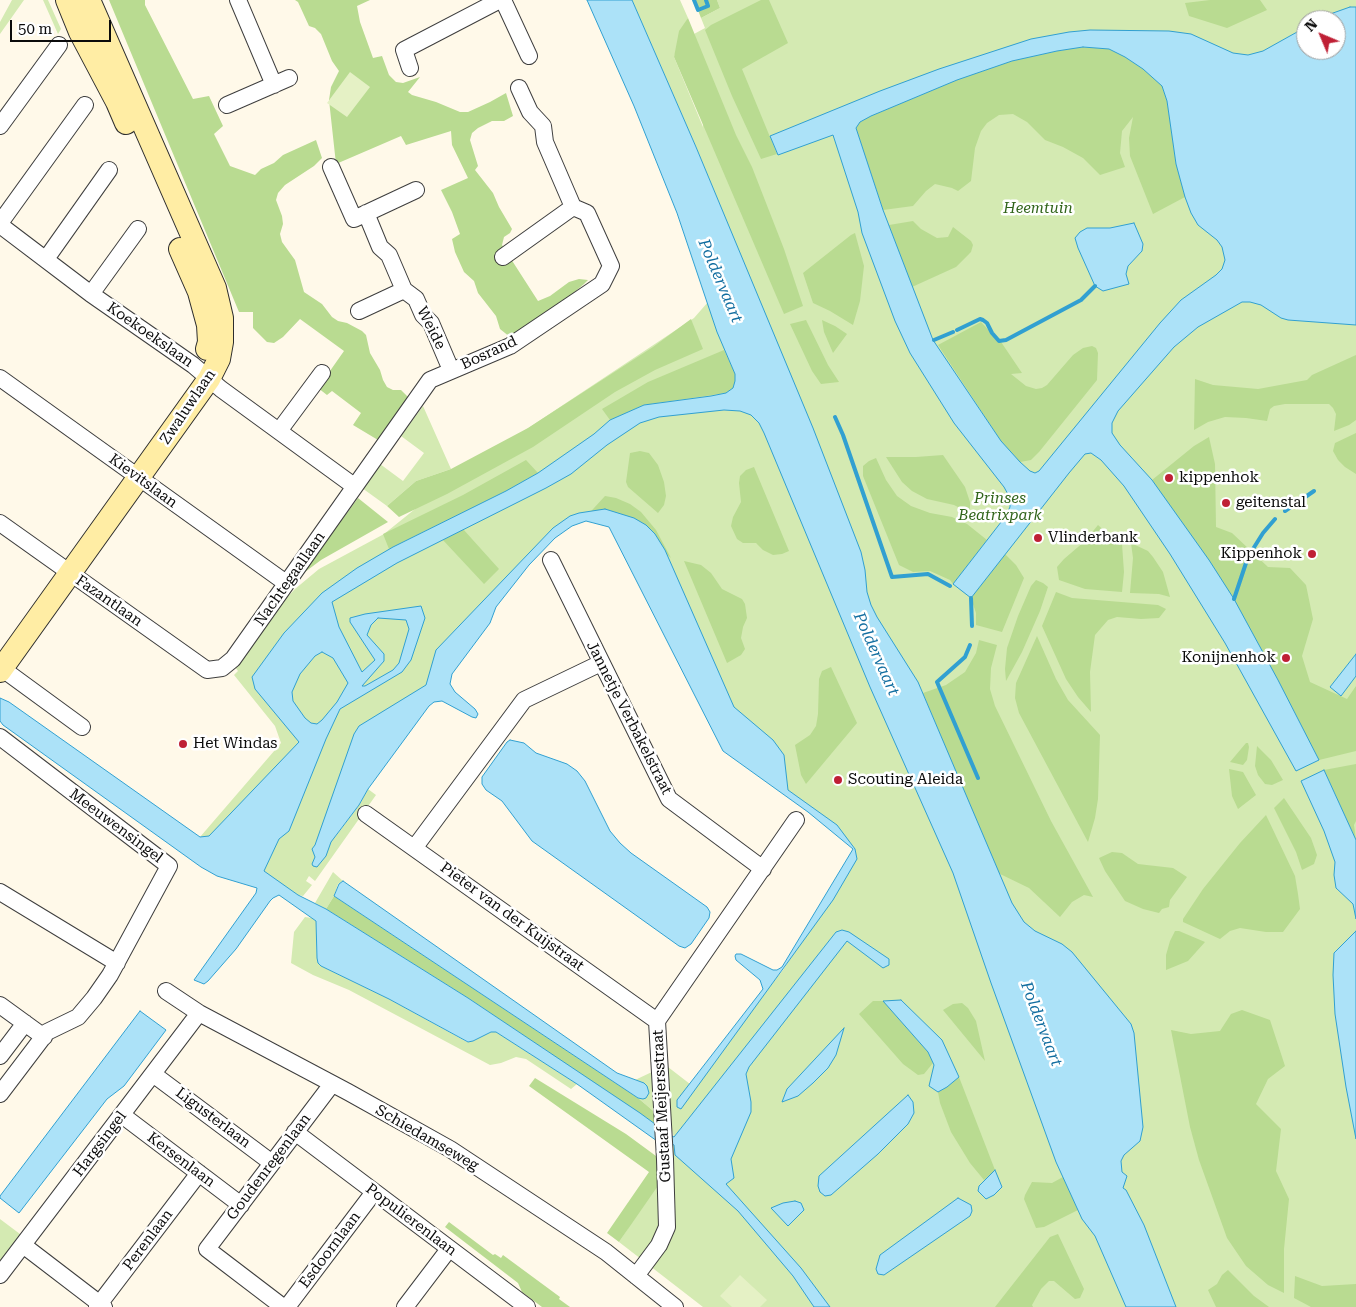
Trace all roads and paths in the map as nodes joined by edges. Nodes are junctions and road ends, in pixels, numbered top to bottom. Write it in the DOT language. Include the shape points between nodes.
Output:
graph roads {
  1 [pos="66,0"];
  2 [pos="89,0"];
  3 [pos="238,0"];
  4 [pos="502,0"];
  5 [pos="59,45"];
  6 [pos="529,56"];
  7 [pos="410,68"];
  8 [pos="289,78"];
  9 [pos="274,85"];
  10 [pos="519,88"];
  11 [pos="85,105"];
  12 [pos="227,105"];
  13 [pos="0,126"];
  14 [pos="331,168"];
  15 [pos="109,170"];
  16 [pos="416,190"];
  17 [pos="574,207"];
  18 [pos="366,214"];
  19 [pos="0,224"];
  20 [pos="138,229"];
  21 [pos="46,258"];
  22 [pos="503,258"];
  23 [pos="404,290"];
  24 [pos="91,294"];
  25 [pos="359,311"];
  26 [pos="451,370"];
  27 [pos="322,373"];
  28 [pos="205,375"];
  29 [pos="0,378"];
  30 [pos="279,431"];
  31 [pos="133,475"];
  32 [pos="354,486"];
  33 [pos="0,523"];
  34 [pos="551,560"];
  35 [pos="65,570"];
  36 [pos="286,583"];
  37 [pos="1,663"];
  38 [pos="601,664"];
  39 [pos="222,668"];
  40 [pos="82,727"];
  41 [pos="0,737"];
  42 [pos="366,814"];
  43 [pos="796,820"];
  44 [pos="415,848"];
  45 [pos="763,869"];
  46 [pos="0,892"];
  47 [pos="117,963"];
  48 [pos="166,991"];
  49 [pos="0,1005"];
  50 [pos="199,1013"];
  51 [pos="657,1021"];
  52 [pos="25,1023"];
  53 [pos="44,1037"];
  54 [pos="0,1056"];
  55 [pos="153,1074"];
  56 [pos="332,1084"];
  57 [pos="0,1094"];
  58 [pos="122,1115"];
  59 [pos="296,1132"];
  60 [pos="272,1163"];
  61 [pos="199,1173"];
  62 [pos="374,1192"];
  63 [pos="240,1205"];
  64 [pos="23,1245"];
  65 [pos="449,1249"];
  66 [pos="0,1275"];
  67 [pos="636,1276"];
  68 [pos="100,1306"];
  69 [pos="525,1306"];
  70 [pos="283,1307"];
  71 [pos="287,1307"];
  72 [pos="405,1307"];
  73 [pos="676,1307"];
  1 -- 28 [label="main road, Zwaluwlaan" via="117,102 199,292 208,325"];
  2 -- 28 [label="main road, Zwaluwlaan" via="215,288 222,318 222,342 219,359"];
  3 -- 9 [label="street"];
  4 -- 6 [label="street"];
  4 -- 7 [label="street" via="404,50"];
  5 -- 13 [label="street"];
  8 -- 9 [label="street"];
  9 -- 12 [label="street"];
  10 -- 17 [label="street, Bosrand" via="530,112 542,126 545,142"];
  11 -- 19 [label="street, Koekoekslaan"];
  14 -- 18 [label="street" via="354,219"];
  15 -- 21 [label="street"];
  16 -- 18 [label="street"];
  17 -- 22 [label="street"];
  17 -- 26 [label="street, Bosrand" via="587,213 611,266 602,284 510,346"];
  18 -- 23 [label="street, Weide"];
  19 -- 21 [label="street, Koekoekslaan"];
  20 -- 24 [label="street, Koekoekslaan"];
  21 -- 24 [label="street, Koekoekslaan"];
  23 -- 25 [label="street"];
  23 -- 26 [label="street, Weide" via="416,299 423,315 431,323"];
  24 -- 28 [label="street, Koekoekslaan"];
  26 -- 32 [label="street, Bosrand" via="430,380"];
  27 -- 30 [label="street"];
  28 -- 30 [label="street, Koekoekslaan"];
  28 -- 31 [label="main road, Zwaluwlaan"];
  29 -- 31 [label="street, Kievitslaan"];
  30 -- 32 [label="street, Koekoekslaan"];
  31 -- 35 [label="main road, Zwaluwlaan"];
  31 -- 36 [label="street, Kievitslaan"];
  32 -- 36 [label="street, Nachtegaallaan"];
  33 -- 35 [label="street, Fazantlaan"];
  34 -- 38 [label="street, Jannetje Verbakelstraat"];
  35 -- 37 [label="main road, Zwaluwlaan"];
  35 -- 39 [label="street, Fazantlaan" via="207,670"];
  36 -- 39 [label="street, Nachtegaallaan" via="233,659"];
  37 -- 40 [label="street"];
  38 -- 44 [label="street" via="524,700"];
  38 -- 45 [label="street, Jannetje Verbakelstraat" via="669,799"];
  41 -- 47 [label="street, Meeuwensingel" via="169,866"];
  42 -- 44 [label="street, Pieter van der Kuijstraat"];
  43 -- 45 [label="street, Gustaaf Meijersstraat"];
  44 -- 51 [label="street, Pieter van der Kuijstraat"];
  45 -- 51 [label="street, Gustaaf Meijersstraat"];
  46 -- 47 [label="street"];
  47 -- 53 [label="street" via="78,1017 47,1032"];
  48 -- 50 [label="street, Schiedamseweg"];
  49 -- 52 [label="street"];
  50 -- 55 [label="street, Hargsingel"];
  50 -- 56 [label="street, Schiedamseweg"];
  51 -- 67 [label="street, Gustaaf Meijersstraat" via="667,1227 659,1245"];
  52 -- 53 [label="street"];
  52 -- 54 [label="street"];
  53 -- 57 [label="street"];
  55 -- 58 [label="street, Hargsingel"];
  55 -- 60 [label="street, Ligusterlaan"];
  56 -- 59 [label="street, Goudenregenlaan"];
  56 -- 67 [label="street, Schiedamseweg" via="450,1149 606,1252"];
  58 -- 61 [label="street, Kersenlaan"];
  58 -- 64 [label="street, Hargsingel"];
  59 -- 60 [label="street, Goudenregenlaan"];
  59 -- 62 [label="street, Populierenlaan"];
  60 -- 63 [label="street, Goudenregenlaan"];
  61 -- 63 [label="street, Kersenlaan"];
  61 -- 68 [label="street, Perenlaan"];
  62 -- 65 [label="street, Populierenlaan"];
  62 -- 71 [label="street, Esdoornlaan"];
  63 -- 70 [label="street, Goudenregenlaan" via="207,1250"];
  64 -- 66 [label="street, Hargsingel"];
  64 -- 68 [label="street"];
  65 -- 69 [label="street, Populierenlaan"];
  65 -- 72 [label="street"];
  67 -- 73 [label="street, Schiedamseweg"];
}
